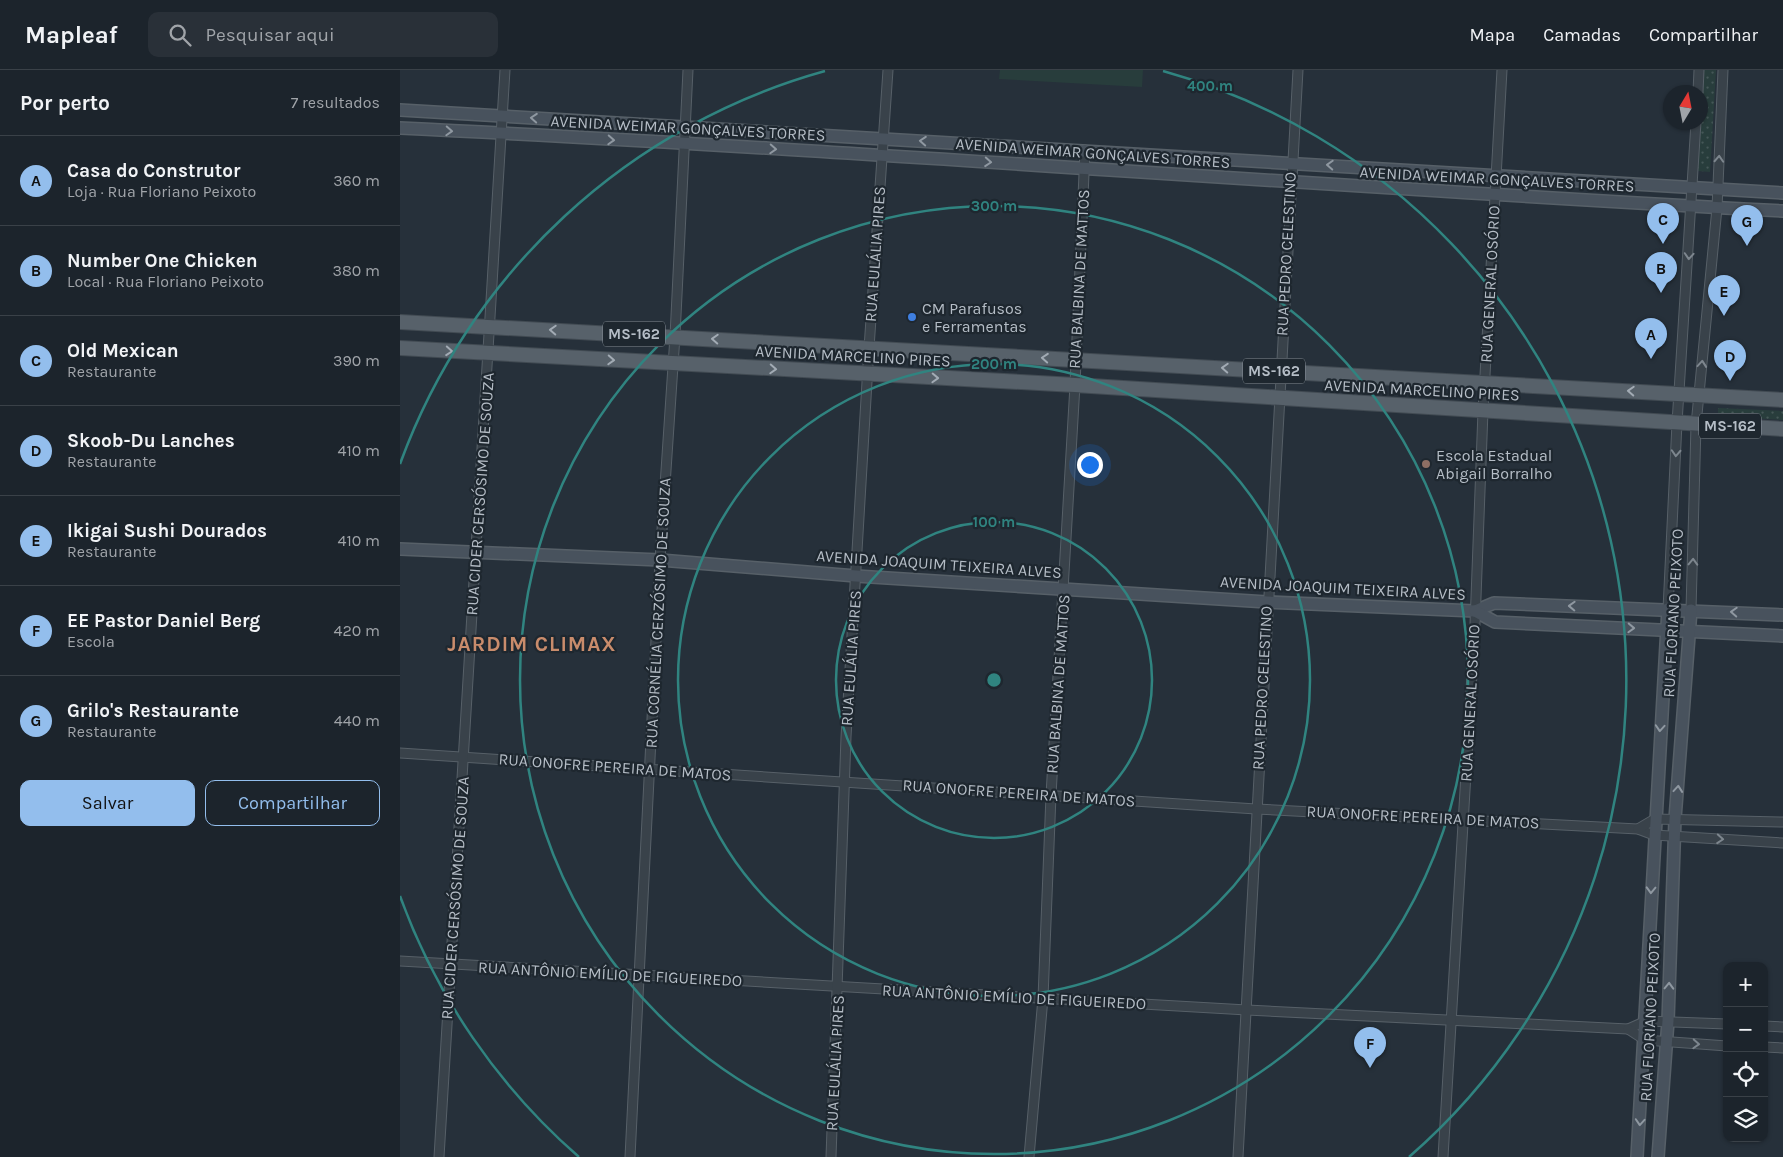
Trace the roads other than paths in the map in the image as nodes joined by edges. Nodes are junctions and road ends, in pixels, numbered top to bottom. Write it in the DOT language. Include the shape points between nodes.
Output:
graph roads {
  1 [pos="506,70"];
  2 [pos="688,70"];
  3 [pos="888,70"];
  4 [pos="1298,70"];
  5 [pos="1502,70"];
  6 [pos="1699,70"];
  7 [pos="1724,70"];
  8 [pos="1698,85"];
  9 [pos="400,110"];
  10 [pos="503,116"];
  11 [pos="685,127"];
  12 [pos="400,128"];
  13 [pos="1696,130"];
  14 [pos="502,133"];
  15 [pos="883,138"];
  16 [pos="684,144"];
  17 [pos="1085,150"];
  18 [pos="881,155"];
  19 [pos="1291,163"];
  20 [pos="1084,168"];
  21 [pos="1497,175"];
  22 [pos="1290,184"];
  23 [pos="1693,188"];
  24 [pos="1718,190"];
  25 [pos="1783,193"];
  26 [pos="1496,195"];
  27 [pos="1693,207"];
  28 [pos="1717,208"];
  29 [pos="1783,211"];
  30 [pos="400,322"];
  31 [pos="490,326"];
  32 [pos="675,336"];
  33 [pos="400,348"];
  34 [pos="869,348"];
  35 [pos="488,354"];
  36 [pos="1076,360"];
  37 [pos="673,364"];
  38 [pos="1280,371"];
  39 [pos="867,375"];
  40 [pos="1485,384"];
  41 [pos="1075,386"];
  42 [pos="1680,394"];
  43 [pos="1699,395"];
  44 [pos="1280,399"];
  45 [pos="1783,400"];
  46 [pos="1483,411"];
  47 [pos="1677,423"];
  48 [pos="1696,424"];
  49 [pos="1783,429"];
  50 [pos="400,548"];
  51 [pos="476,552"];
  52 [pos="660,560"];
  53 [pos="856,576"];
  54 [pos="1064,588"];
  55 [pos="1267,602"];
  56 [pos="1668,609"];
  57 [pos="1691,610"];
  58 [pos="1475,611"];
  59 [pos="1783,615"];
  60 [pos="1666,630"];
  61 [pos="1691,630"];
  62 [pos="1783,636"];
  63 [pos="400,753"];
  64 [pos="463,757"];
  65 [pos="650,769"];
  66 [pos="845,782"];
  67 [pos="1051,795"];
  68 [pos="1256,809"];
  69 [pos="1464,819"];
  70 [pos="1655,819"];
  71 [pos="1675,819"];
  72 [pos="1783,822"];
  73 [pos="1638,828"];
  74 [pos="1654,835"];
  75 [pos="1675,836"];
  76 [pos="1783,843"];
  77 [pos="400,961"];
  78 [pos="450,965"];
  79 [pos="639,976"];
  80 [pos="838,987"];
  81 [pos="1042,998"];
  82 [pos="1247,1010"];
  83 [pos="1452,1020"];
  84 [pos="1646,1021"];
  85 [pos="1668,1021"];
  86 [pos="1723,1024"];
  87 [pos="1768,1026"];
  88 [pos="1783,1027"];
  89 [pos="1628,1029"];
  90 [pos="1645,1040"];
  91 [pos="1666,1043"];
  92 [pos="1723,1046"];
  93 [pos="1768,1048"];
  94 [pos="1783,1048"];
  95 [pos="438,1157"];
  96 [pos="630,1157"];
  97 [pos="831,1157"];
  98 [pos="1030,1157"];
  99 [pos="1238,1157"];
  100 [pos="1443,1157"];
  101 [pos="1637,1157"];
  102 [pos="1658,1157"];
  1 -- 10 [label="street, RUA CIDER CERSÓSIMO DE SOUZA"];
  2 -- 11 [label="street, RUA CORNÉLIA CERZÓSIMO DE SOUZA"];
  3 -- 15 [label="street, RUA EULÁLIA PIRES"];
  4 -- 19 [label="street, RUA PEDRO CELESTINO"];
  5 -- 21 [label="street, RUA GENERAL OSÓRIO"];
  6 -- 8 [label="street"];
  24 -- 7 [label="street, RUA FLORIANO PEIXOTO, one-way"];
  9 -- 10 [label="main road, AVENIDA WEIMAR GONÇALVES TORRES"];
  11 -- 10 [label="main road, AVENIDA WEIMAR GONÇALVES TORRES, one-way"];
  10 -- 14 [label="street, RUA CIDER CERSÓSIMO DE SOUZA"];
  11 -- 15 [label="main road, AVENIDA WEIMAR GONÇALVES TORRES"];
  11 -- 16 [label="street, RUA CORNÉLIA CERZÓSIMO DE SOUZA"];
  12 -- 14 [label="main road, AVENIDA WEIMAR GONÇALVES TORRES, one-way"];
  13 -- 23 [label="street, RUA FLORIANO PEIXOTO"];
  14 -- 16 [label="main road, AVENIDA WEIMAR GONÇALVES TORRES, one-way"];
  14 -- 31 [label="street, RUA CIDER CERSÓSIMO DE SOUZA"];
  17 -- 15 [label="main road, AVENIDA WEIMAR GONÇALVES TORRES, one-way"];
  15 -- 18 [label="street, RUA EULÁLIA PIRES"];
  16 -- 18 [label="main road, AVENIDA WEIMAR GONÇALVES TORRES, one-way"];
  16 -- 32 [label="street, RUA CORNÉLIA CERZÓSIMO DE SOUZA"];
  17 -- 19 [label="main road, AVENIDA WEIMAR GONÇALVES TORRES"];
  17 -- 20 [label="street, RUA BALBINA DE MATTOS"];
  18 -- 20 [label="main road, AVENIDA WEIMAR GONÇALVES TORRES, one-way"];
  18 -- 34 [label="street, RUA EULÁLIA PIRES"];
  21 -- 19 [label="main road, AVENIDA WEIMAR GONÇALVES TORRES, one-way"];
  19 -- 22 [label="street, RUA PEDRO CELESTINO"];
  20 -- 22 [label="main road, AVENIDA WEIMAR GONÇALVES TORRES"];
  20 -- 36 [label="street, RUA BALBINA DE MATTOS"];
  21 -- 23 [label="main road, AVENIDA WEIMAR GONÇALVES TORRES"];
  21 -- 26 [label="street, RUA GENERAL OSÓRIO"];
  22 -- 26 [label="main road, AVENIDA WEIMAR GONÇALVES TORRES"];
  22 -- 38 [label="street, RUA PEDRO CELESTINO"];
  23 -- 24 [label="main road, AVENIDA WEIMAR GONÇALVES TORRES"];
  23 -- 27 [label="street, RUA FLORIANO PEIXOTO"];
  24 -- 25 [label="main road, AVENIDA WEIMAR GONÇALVES TORRES"];
  24 -- 28 [label="street, RUA FLORIANO PEIXOTO"];
  26 -- 27 [label="main road, AVENIDA WEIMAR GONÇALVES TORRES"];
  26 -- 40 [label="street, RUA GENERAL OSÓRIO"];
  27 -- 28 [label="main road, AVENIDA WEIMAR GONÇALVES TORRES"];
  27 -- 42 [label="street, RUA FLORIANO PEIXOTO, one-way"];
  28 -- 29 [label="main road, AVENIDA WEIMAR GONÇALVES TORRES"];
  43 -- 28 [label="street, RUA FLORIANO PEIXOTO, one-way"];
  30 -- 31 [label="main road, AVENIDA MARCELINO PIRES / MS-162"];
  32 -- 31 [label="main road, AVENIDA MARCELINO PIRES / MS-162, one-way"];
  31 -- 35 [label="street, RUA CIDER CERSÓSIMO DE SOUZA"];
  34 -- 32 [label="main road, AVENIDA MARCELINO PIRES / MS-162, one-way"];
  32 -- 37 [label="street, RUA CORNÉLIA CERZÓSIMO DE SOUZA"];
  33 -- 35 [label="main road, AVENIDA MARCELINO PIRES / MS-162, one-way"];
  36 -- 34 [label="main road, AVENIDA MARCELINO PIRES / MS-162, one-way"];
  34 -- 39 [label="street, RUA EULÁLIA PIRES"];
  35 -- 37 [label="main road, AVENIDA MARCELINO PIRES / MS-162, one-way"];
  35 -- 51 [label="street, RUA CIDER CERSÓSIMO DE SOUZA"];
  38 -- 36 [label="main road, AVENIDA MARCELINO PIRES / MS-162, one-way"];
  36 -- 41 [label="street, RUA BALBINA DE MATTOS"];
  37 -- 39 [label="main road, AVENIDA MARCELINO PIRES / MS-162, one-way"];
  37 -- 52 [label="street, RUA CORNÉLIA CERZÓSIMO DE SOUZA"];
  38 -- 40 [label="main road, AVENIDA MARCELINO PIRES / MS-162"];
  38 -- 44 [label="street, RUA PEDRO CELESTINO"];
  39 -- 41 [label="main road, AVENIDA MARCELINO PIRES / MS-162, one-way"];
  39 -- 53 [label="street, RUA EULÁLIA PIRES"];
  42 -- 40 [label="main road, AVENIDA MARCELINO PIRES / MS-162, one-way"];
  40 -- 46 [label="street, RUA GENERAL OSÓRIO"];
  41 -- 44 [label="main road, AVENIDA MARCELINO PIRES / MS-162"];
  41 -- 54 [label="street, RUA BALBINA DE MATTOS"];
  42 -- 43 [label="main road, AVENIDA MARCELINO PIRES / MS-162"];
  42 -- 47 [label="street, RUA FLORIANO PEIXOTO"];
  43 -- 45 [label="main road, AVENIDA MARCELINO PIRES / MS-162"];
  43 -- 48 [label="street, RUA FLORIANO PEIXOTO"];
  44 -- 46 [label="main road, AVENIDA MARCELINO PIRES / MS-162"];
  44 -- 55 [label="street, RUA PEDRO CELESTINO"];
  46 -- 47 [label="main road, AVENIDA MARCELINO PIRES / MS-162"];
  46 -- 58 [label="street, RUA GENERAL OSÓRIO"];
  47 -- 48 [label="main road, AVENIDA MARCELINO PIRES / MS-162"];
  47 -- 56 [label="street, RUA FLORIANO PEIXOTO, one-way"];
  48 -- 49 [label="main road, AVENIDA MARCELINO PIRES / MS-162"];
  57 -- 48 [label="street, RUA FLORIANO PEIXOTO, one-way"];
  50 -- 51 [label="main road, AVENIDA JOAQUIM TEIXEIRA ALVES"];
  51 -- 52 [label="main road, AVENIDA JOAQUIM TEIXEIRA ALVES"];
  51 -- 64 [label="street, RUA CIDER CERSÓSIMO DE SOUZA"];
  52 -- 53 [label="main road, AVENIDA JOAQUIM TEIXEIRA ALVES"];
  52 -- 65 [label="street, RUA CORNÉLIA CERZÓSIMO DE SOUZA"];
  53 -- 54 [label="main road, AVENIDA JOAQUIM TEIXEIRA ALVES"];
  53 -- 66 [label="street, RUA EULÁLIA PIRES"];
  54 -- 55 [label="main road, AVENIDA JOAQUIM TEIXEIRA ALVES"];
  54 -- 67 [label="street, RUA BALBINA DE MATTOS"];
  55 -- 58 [label="main road, AVENIDA JOAQUIM TEIXEIRA ALVES"];
  55 -- 68 [label="street, RUA PEDRO CELESTINO"];
  56 -- 57 [label="main road, AVENIDA JOAQUIM TEIXEIRA ALVES"];
  56 -- 58 [label="main road, AVENIDA JOAQUIM TEIXEIRA ALVES, one-way" via="1494,603"];
  56 -- 60 [label="main road, RUA FLORIANO PEIXOTO"];
  59 -- 57 [label="main road, AVENIDA JOAQUIM TEIXEIRA ALVES, one-way"];
  57 -- 61 [label="main road, RUA FLORIANO PEIXOTO"];
  58 -- 60 [label="main road, AVENIDA JOAQUIM TEIXEIRA ALVES, one-way" via="1495,622"];
  58 -- 69 [label="street, RUA GENERAL OSÓRIO"];
  60 -- 61 [label="main road, AVENIDA JOAQUIM TEIXEIRA ALVES"];
  60 -- 70 [label="main road, RUA FLORIANO PEIXOTO, one-way"];
  61 -- 62 [label="main road, AVENIDA JOAQUIM TEIXEIRA ALVES"];
  71 -- 61 [label="main road, RUA FLORIANO PEIXOTO, one-way"];
  63 -- 64 [label="street, RUA ONOFRE PEREIRA DE MATOS"];
  64 -- 65 [label="street, RUA ONOFRE PEREIRA DE MATOS"];
  64 -- 78 [label="street, RUA CIDER CERSÓSIMO DE SOUZA"];
  65 -- 66 [label="street, RUA ONOFRE PEREIRA DE MATOS"];
  65 -- 79 [label="street, RUA CORNÉLIA CERZÓSIMO DE SOUZA"];
  66 -- 67 [label="street, RUA ONOFRE PEREIRA DE MATOS"];
  66 -- 80 [label="street, RUA EULÁLIA PIRES"];
  67 -- 68 [label="street, RUA ONOFRE PEREIRA DE MATOS"];
  67 -- 81 [label="street, RUA BALBINA DE MATTOS"];
  68 -- 69 [label="street, RUA ONOFRE PEREIRA DE MATOS"];
  68 -- 82 [label="street, RUA PEDRO CELESTINO"];
  69 -- 73 [label="street, RUA ONOFRE PEREIRA DE MATOS"];
  69 -- 83 [label="street, RUA GENERAL OSÓRIO"];
  70 -- 71 [label="street"];
  70 -- 73 [label="street"];
  70 -- 74 [label="main road, RUA FLORIANO PEIXOTO"];
  71 -- 72 [label="street"];
  71 -- 75 [label="main road, RUA FLORIANO PEIXOTO"];
  73 -- 74 [label="street, RUA ONOFRE PEREIRA DE MATOS"];
  74 -- 75 [label="street, RUA ONOFRE PEREIRA DE MATOS"];
  74 -- 84 [label="main road, RUA FLORIANO PEIXOTO, one-way"];
  75 -- 76 [label="street, RUA ONOFRE PEREIRA DE MATOS, one-way"];
  85 -- 75 [label="main road, RUA FLORIANO PEIXOTO, one-way"];
  77 -- 78 [label="street, RUA ANTÔNIO EMÍLIO DE FIGUEIREDO"];
  78 -- 79 [label="street, RUA ANTÔNIO EMÍLIO DE FIGUEIREDO"];
  78 -- 95 [label="street, RUA CIDER CERSÓSIMO DE SOUZA"];
  79 -- 80 [label="street, RUA ANTÔNIO EMÍLIO DE FIGUEIREDO"];
  79 -- 96 [label="street, RUA CORNÉLIA CERZÓSIMO DE SOUZA"];
  80 -- 81 [label="street, RUA ANTÔNIO EMÍLIO DE FIGUEIREDO"];
  80 -- 97 [label="street, RUA EULÁLIA PIRES"];
  81 -- 82 [label="street, RUA ANTÔNIO EMÍLIO DE FIGUEIREDO"];
  81 -- 98 [label="street, RUA BALBINA DE MATTOS"];
  82 -- 83 [label="street, RUA ANTÔNIO EMÍLIO DE FIGUEIREDO"];
  82 -- 99 [label="street, RUA PEDRO CELESTINO"];
  83 -- 89 [label="street, RUA ANTÔNIO EMÍLIO DE FIGUEIREDO"];
  83 -- 100 [label="street, RUA GENERAL OSÓRIO"];
  84 -- 85 [label="street, RUA ANTÔNIO EMÍLIO DE FIGUEIREDO"];
  84 -- 89 [label="street, RUA ANTÔNIO EMÍLIO DE FIGUEIREDO"];
  84 -- 90 [label="main road, RUA FLORIANO PEIXOTO"];
  85 -- 86 [label="street, RUA ANTÔNIO EMÍLIO DE FIGUEIREDO"];
  85 -- 91 [label="main road, RUA FLORIANO PEIXOTO"];
  87 -- 88 [label="street"];
  89 -- 90 [label="street, RUA ANTÔNIO EMÍLIO DE FIGUEIREDO"];
  90 -- 91 [label="street, RUA ANTÔNIO EMÍLIO DE FIGUEIREDO"];
  90 -- 101 [label="main road, RUA FLORIANO PEIXOTO, one-way"];
  91 -- 92 [label="street, RUA ANTÔNIO EMÍLIO DE FIGUEIREDO, one-way"];
  91 -- 102 [label="main road, RUA FLORIANO PEIXOTO"];
  93 -- 94 [label="street"];
}
